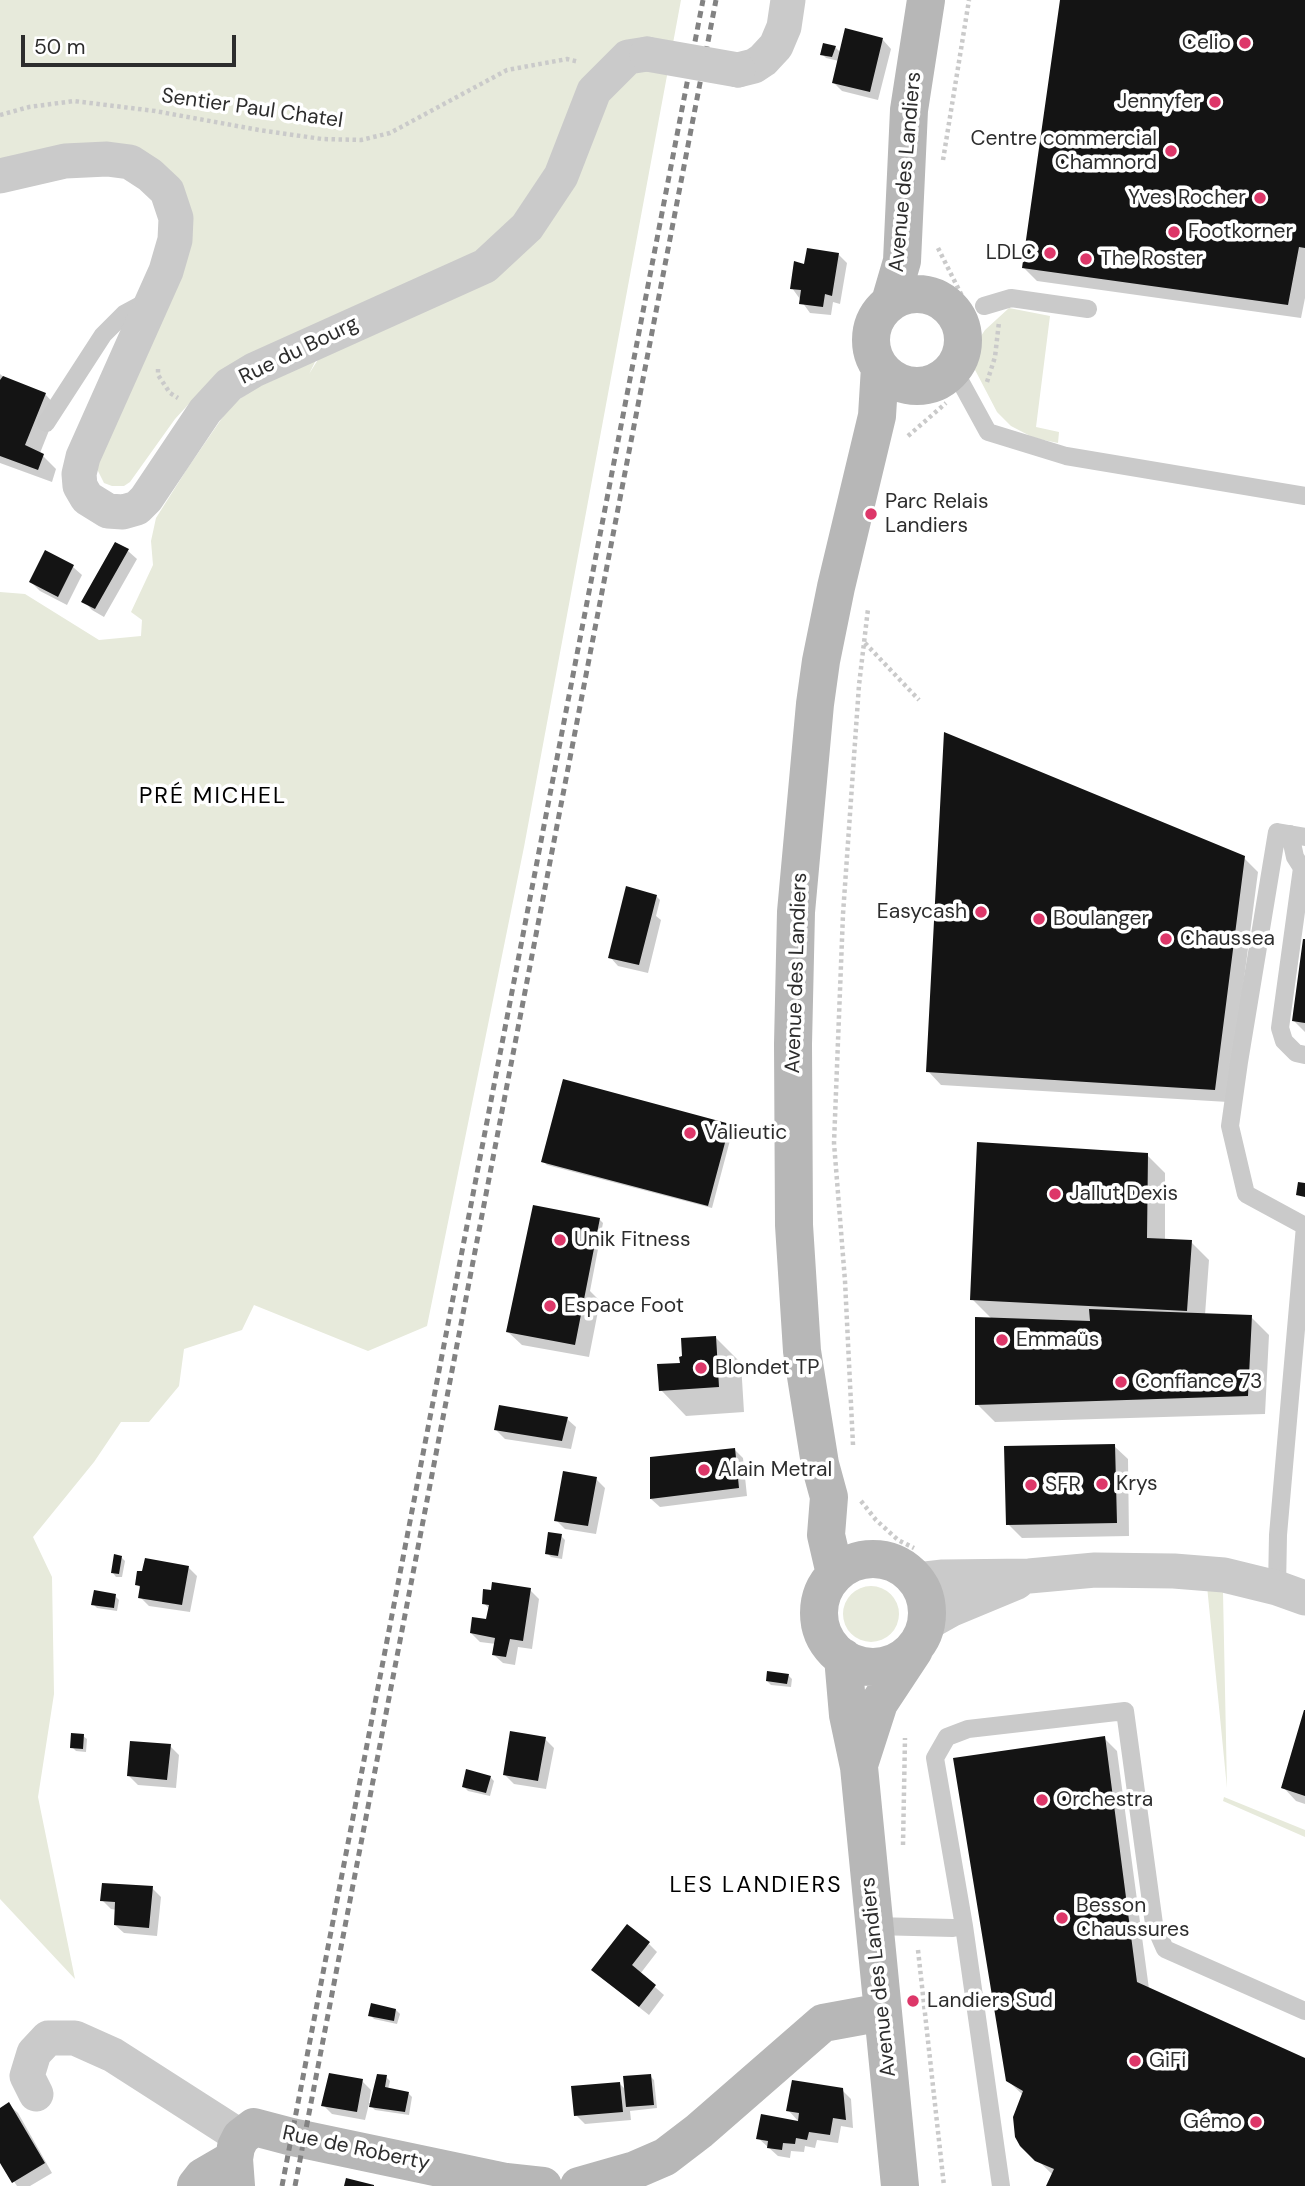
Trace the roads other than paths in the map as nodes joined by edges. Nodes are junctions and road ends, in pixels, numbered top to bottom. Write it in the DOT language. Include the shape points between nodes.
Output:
graph roads {
  1 [pos="788,0"];
  2 [pos="926,0"];
  3 [pos="0,176"];
  4 [pos="906,188"];
  5 [pos="155,297"];
  6 [pos="890,302"];
  7 [pos="1088,309"];
  8 [pos="974,311"];
  9 [pos="880,367"];
  10 [pos="961,380"];
  11 [pos="47,423"];
  12 [pos="867,452"];
  13 [pos="1305,496"];
  14 [pos="1298,836"];
  15 [pos="1305,1055"];
  16 [pos="843,1495"];
  17 [pos="918,1573"];
  18 [pos="835,1574"];
  19 [pos="1030,1576"];
  20 [pos="1291,1593"];
  21 [pos="923,1633"];
  22 [pos="842,1657"];
  23 [pos="859,1768"];
  24 [pos="874,1926"];
  25 [pos="964,1926"];
  26 [pos="1305,2011"];
  27 [pos="883,2012"];
  28 [pos="36,2094"];
  29 [pos="237,2161"];
  30 [pos="196,2186"];
  31 [pos="543,2186"];
  32 [pos="579,2186"];
  33 [pos="900,2186"];
  34 [pos="1001,2186"];
  1 -- 5 [label="street, Rue du Bourg, bridge" via="785,27 776,46 754,66 738,70 647,54 628,57 594,91 561,177 527,227 485,266 229,385 205,411 146,499 137,508 108,511 87,498 79,474"];
  2 -- 4 [label="main road, Avenue des Landiers" via="909,110"];
  3 -- 5 [label="street, Rue du Bourg" via="65,162 107,159 130,162 150,175 167,191 176,218 175,240"];
  4 -- 6 [label="main road, Avenue des Landiers" via="902,261"];
  4 -- 8 [label="main road" via="923,258"];
  5 -- 11 [label="lane" via="124,314 103,335"];
  6 -- 8 [label="main road" via="918,293"];
  6 -- 9 [label="main road, Avenue des Landiers" via="873,325 872,347"];
  7 -- 8 [label="lane" via="1011,298"];
  8 -- 10 [label="main road" via="954,313 962,331"];
  9 -- 10 [label="main road" via="909,385"];
  9 -- 12 [label="main road, Avenue des Landiers" via="877,416"];
  10 -- 12 [label="main road" via="921,403"];
  10 -- 13 [label="lane" via="988,432 1066,457"];
  12 -- 16 [label="main road, Avenue des Landiers" via="821,661 796,912 794,1225 802,1351 820,1464"];
  14 -- 15 [label="lane" via="1295,857 1303,868 1280,1028 1296,1054"];
  14 -- 20 [label="lane" via="1277,832 1230,1126 1246,1194 1305,1226 1279,1535"];
  16 -- 17 [label="main road, Avenue des Landiers" via="853,1530"];
  16 -- 18 [label="main road, Avenue des Landiers" via="825,1535"];
  17 -- 18 [label="main road" via="877,1559 860,1559"];
  17 -- 19 [label="street"];
  17 -- 21 [label="main road" via="928,1614"];
  18 -- 22 [label="main road" via="826,1585 819,1615 822,1631"];
  19 -- 20 [label="street" via="1095,1570 1224,1575"];
  19 -- 21 [label="street" via="952,1609"];
  21 -- 22 [label="main road" via="897,1662 883,1667 854,1665"];
  21 -- 23 [label="main road, Avenue des Landiers" via="879,1703"];
  22 -- 23 [label="main road, Avenue des Landiers"];
  23 -- 24 [label="main road, Avenue des Landiers"];
  24 -- 25 [label="lane"];
  24 -- 27 [label="main road, Avenue des Landiers"];
  25 -- 26 [label="lane" via="935,1758 947,1737 968,1729 1125,1711 1154,1924 1166,1949"];
  25 -- 34 [label="lane"];
  27 -- 32 [label="main road" via="823,2023 665,2157"];
  27 -- 33 [label="main road, Avenue des Landiers"];
  28 -- 29 [label="street" via="27,2077 34,2053 48,2038 75,2038 113,2055"];
  29 -- 30 [label="main road, Rue de Roberty" via="203,2177"];
  29 -- 31 [label="main road, Rue de Roberty" via="254,2127"];
}
